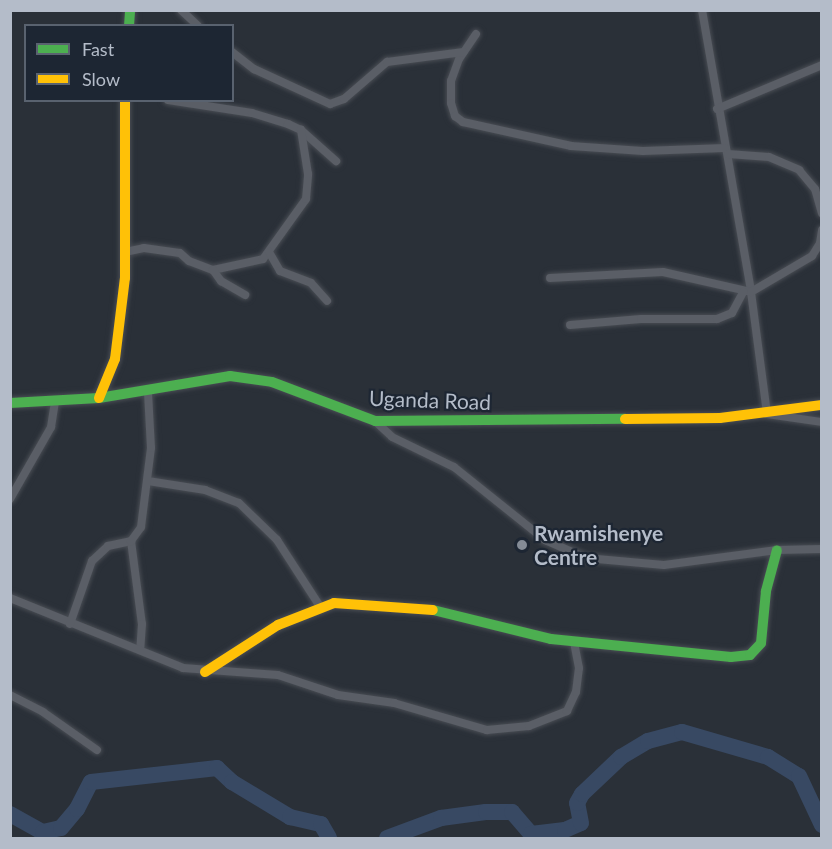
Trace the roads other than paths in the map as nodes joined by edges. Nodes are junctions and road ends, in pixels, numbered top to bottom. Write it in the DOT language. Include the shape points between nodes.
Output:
graph roads {
  1 [pos="181,10"];
  2 [pos="702,10"];
  3 [pos="196,24"];
  4 [pos="476,34"];
  5 [pos="463,52"];
  6 [pos="234,54"];
  7 [pos="822,65"];
  8 [pos="125,102"];
  9 [pos="181,102"];
  10 [pos="717,109"];
  11 [pos="301,130"];
  12 [pos="726,151"];
  13 [pos="336,161"];
  14 [pos="822,213"];
  15 [pos="822,230"];
  16 [pos="125,252"];
  17 [pos="269,252"];
  18 [pos="213,270"];
  19 [pos="550,278"];
  20 [pos="747,292"];
  21 [pos="245,295"];
  22 [pos="327,301"];
  23 [pos="570,325"];
  24 [pos="148,392"];
  25 [pos="99,398"];
  26 [pos="55,401"];
  27 [pos="10,404"];
  28 [pos="822,405"];
  29 [pos="767,414"];
  30 [pos="375,421"];
  31 [pos="822,422"];
  32 [pos="148,481"];
  33 [pos="10,499"];
  34 [pos="131,541"];
  35 [pos="822,549"];
  36 [pos="777,550"];
  37 [pos="10,598"];
  38 [pos="319,605"];
  39 [pos="70,624"];
  40 [pos="574,642"];
  41 [pos="140,650"];
  42 [pos="205,672"];
  43 [pos="10,695"];
  44 [pos="97,750"];
  1 -- 3 [label="street"];
  2 -- 10 [label="street"];
  4 -- 5 [label="street"];
  5 -- 6 [label="street" via="387,62 344,99 330,104 254,69"];
  5 -- 12 [label="street" via="451,81 451,104 455,116 463,122 571,146"];
  7 -- 10 [label="street"];
  8 -- 16 [label="street"];
  9 -- 11 [label="street" via="252,113"];
  10 -- 12 [label="street"];
  11 -- 13 [label="street"];
  11 -- 17 [label="street" via="309,187 306,198"];
  12 -- 14 [label="street" via="769,157 800,170 815,189"];
  12 -- 20 [label="street"];
  15 -- 20 [label="street" via="812,256"];
  16 -- 18 [label="street" via="144,248 180,253"];
  16 -- 25 [label="street" via="117,348"];
  17 -- 18 [label="street" via="256,262"];
  17 -- 22 [label="street" via="280,271 311,283"];
  18 -- 21 [label="street" via="221,281"];
  19 -- 20 [label="street" via="663,272"];
  20 -- 23 [label="street" via="732,313 717,320 641,319"];
  20 -- 29 [label="street"];
  24 -- 25 [label="street, Uganda Road"];
  24 -- 30 [label="street, Uganda Road" via="211,378 246,376"];
  24 -- 32 [label="street"];
  25 -- 26 [label="street, Uganda Road"];
  26 -- 27 [label="street, Uganda Road"];
  26 -- 33 [label="street" via="51,427"];
  28 -- 29 [label="street, Uganda Road"];
  29 -- 30 [label="street, Uganda Road" via="720,418"];
  29 -- 31 [label="street"];
  30 -- 36 [label="street" via="392,437 454,467 528,528 568,553 664,565"];
  32 -- 34 [label="street" via="141,527"];
  32 -- 38 [label="street" via="205,490 239,503 277,540"];
  34 -- 39 [label="street" via="108,546 92,561"];
  34 -- 41 [label="street" via="142,618"];
  35 -- 36 [label="street"];
  36 -- 40 [label="street" via="766,591 761,643 750,655 730,657"];
  37 -- 39 [label="street"];
  38 -- 40 [label="street" via="367,603 444,611"];
  38 -- 42 [label="street" via="278,625"];
  39 -- 41 [label="street"];
  40 -- 42 [label="street" via="579,668 576,692 567,711 529,726 487,730 394,703 338,695 278,675"];
  41 -- 42 [label="street" via="170,664"];
  43 -- 44 [label="street" via="43,712"];
}
